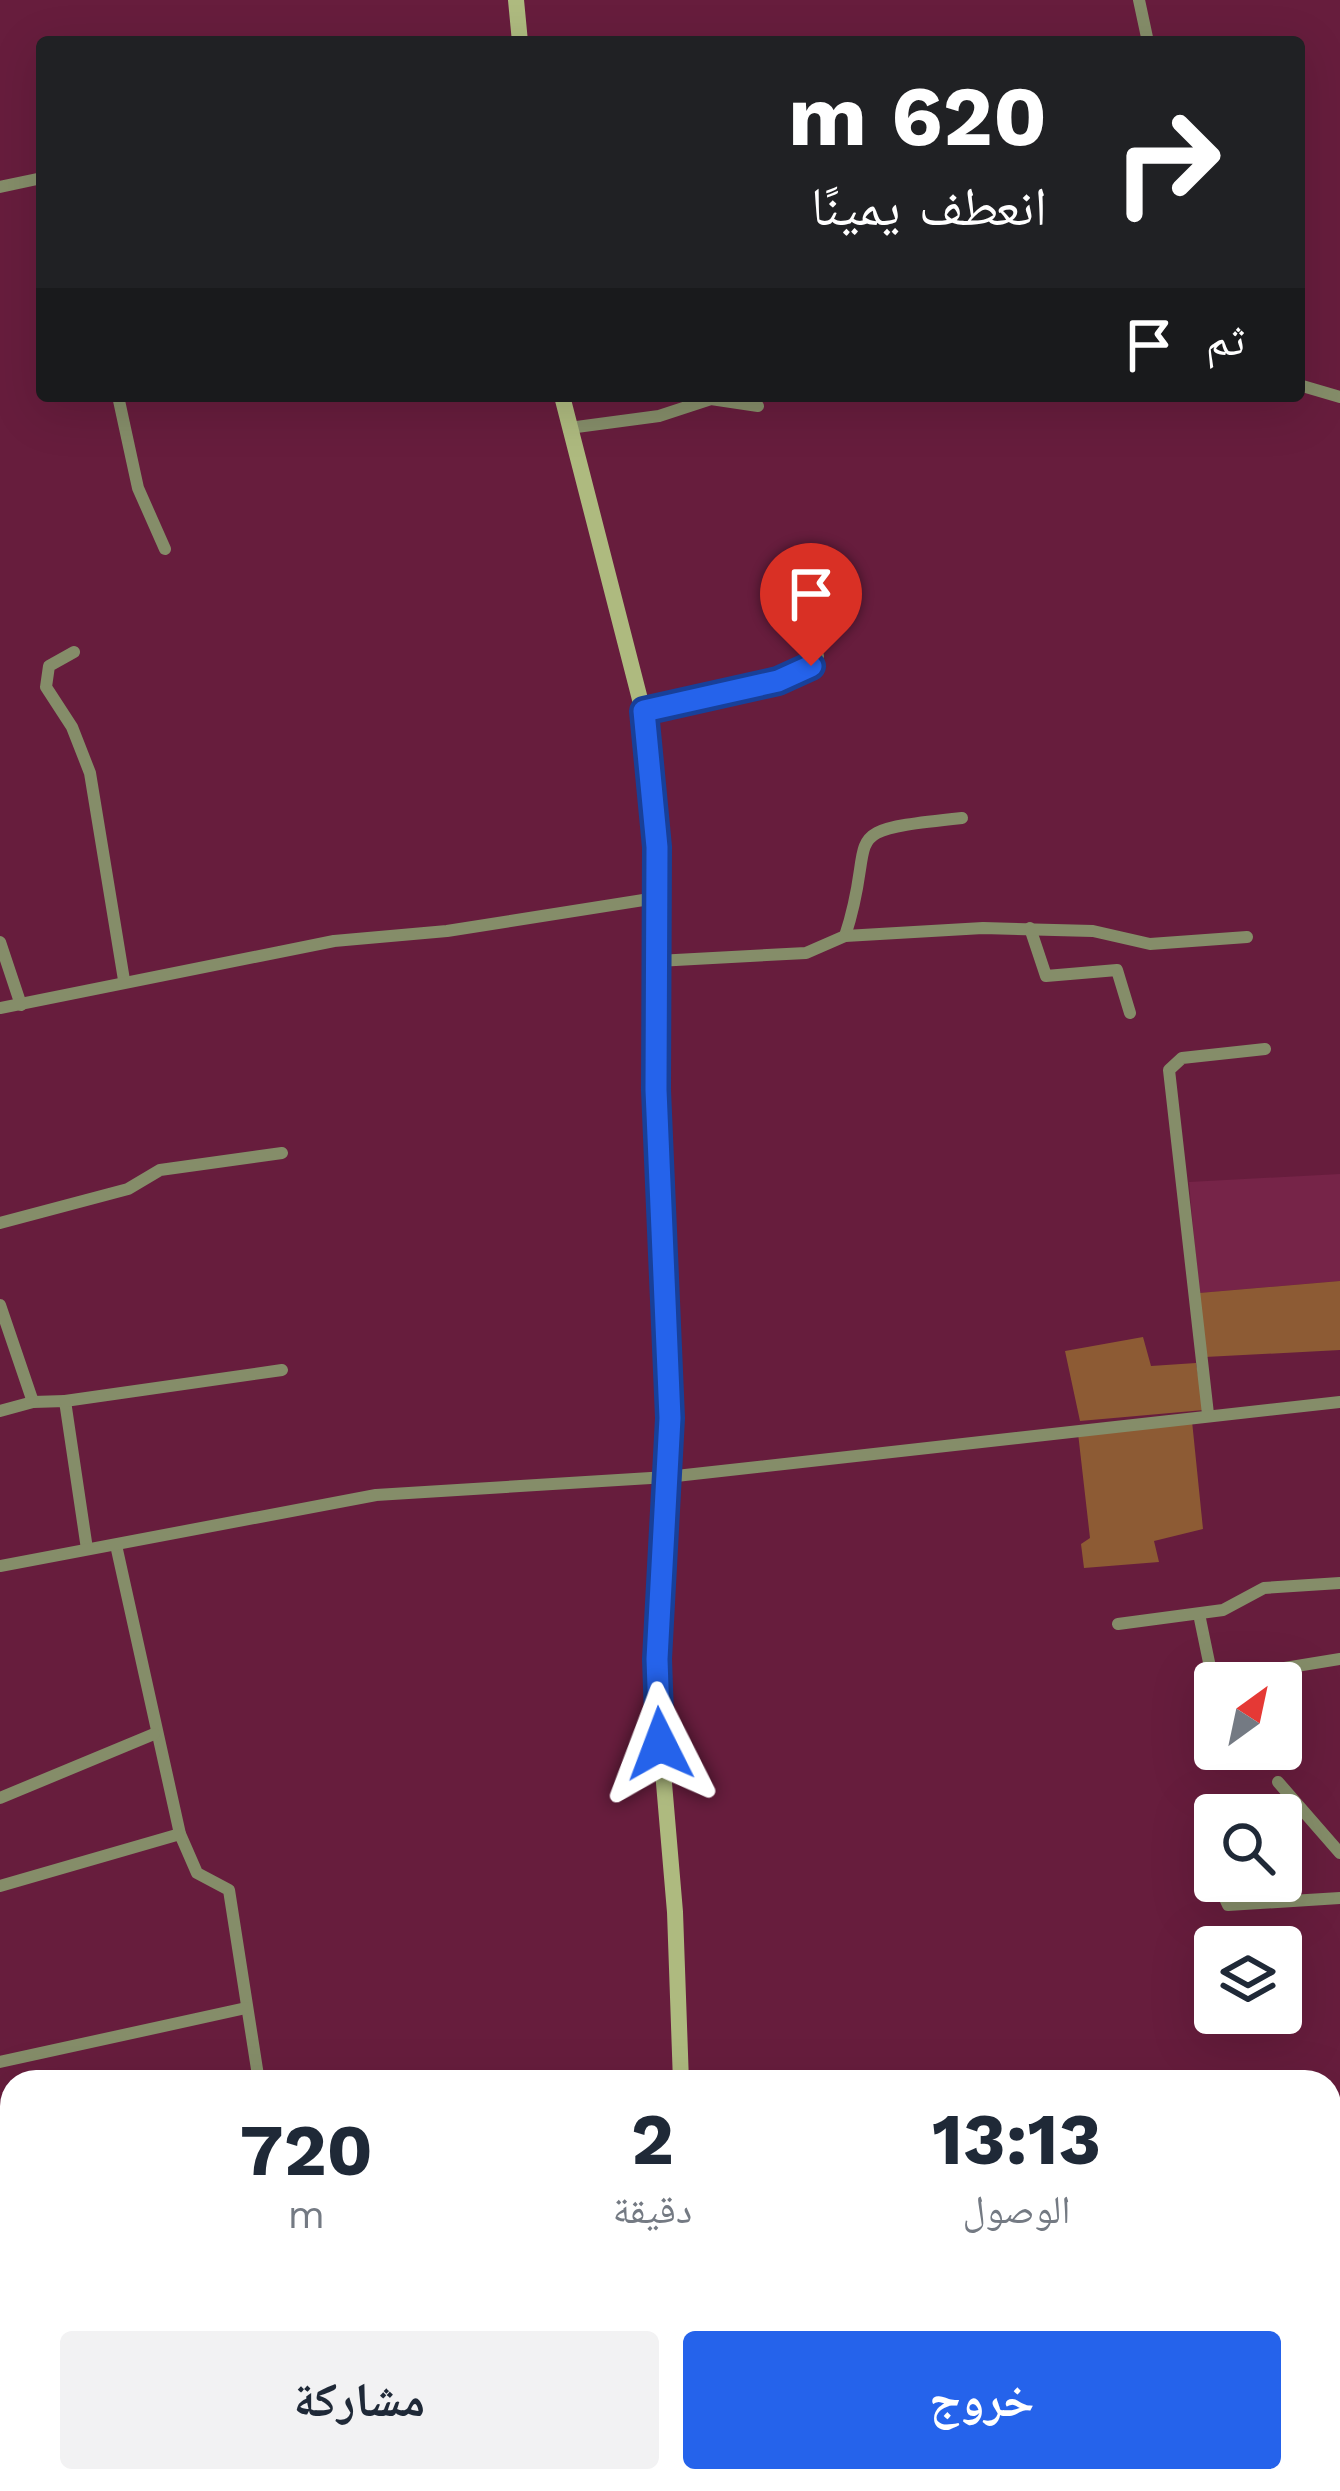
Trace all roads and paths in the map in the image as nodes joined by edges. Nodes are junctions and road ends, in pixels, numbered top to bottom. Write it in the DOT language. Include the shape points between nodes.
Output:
graph roads {
  1 [pos="516,0"];
  2 [pos="1139,0"];
  3 [pos="519,36"];
  4 [pos="1147,36"];
  5 [pos="36,179"];
  6 [pos="0,187"];
  7 [pos="1305,387"];
  8 [pos="1340,397"];
  9 [pos="119,402"];
  10 [pos="563,402"];
  11 [pos="702,402"];
  12 [pos="731,402"];
  13 [pos="758,406"];
  14 [pos="568,428"];
  15 [pos="166,550"];
  16 [pos="74,652"];
  17 [pos="818,656"];
  18 [pos="644,711"];
  19 [pos="962,818"];
  20 [pos="657,898"];
  21 [pos="1030,928"];
  22 [pos="845,936"];
  23 [pos="1247,937"];
  24 [pos="0,942"];
  25 [pos="657,961"];
  26 [pos="124,980"];
  27 [pos="21,1005"];
  28 [pos="0,1008"];
  29 [pos="1130,1012"];
  30 [pos="1265,1048"];
  31 [pos="282,1153"];
  32 [pos="0,1223"];
  33 [pos="0,1305"];
  34 [pos="282,1370"];
  35 [pos="34,1402"];
  36 [pos="64,1402"];
  37 [pos="1340,1402"];
  38 [pos="0,1411"];
  39 [pos="1208,1414"];
  40 [pos="667,1477"];
  41 [pos="116,1545"];
  42 [pos="88,1550"];
  43 [pos="0,1566"];
  44 [pos="1340,1583"];
  45 [pos="1198,1614"];
  46 [pos="1118,1624"];
  47 [pos="1340,1660"];
  48 [pos="154,1734"];
  49 [pos="1278,1782"];
  50 [pos="0,1798"];
  51 [pos="181,1834"];
  52 [pos="1340,1853"];
  53 [pos="0,1886"];
  54 [pos="1340,1898"];
  55 [pos="1302,1900"];
  56 [pos="1227,1902"];
  57 [pos="1276,1902"];
  58 [pos="247,2008"];
  59 [pos="0,2062"];
  60 [pos="257,2070"];
  61 [pos="681,2070"];
  1 -- 3 [label="street"];
  2 -- 4 [label="street"];
  5 -- 6 [label="street"];
  7 -- 8 [label="street"];
  9 -- 15 [label="street" via="138,488"];
  10 -- 14 [label="street"];
  11 -- 14 [label="street"];
  12 -- 13 [label="street"];
  14 -- 18 [label="street"];
  16 -- 26 [label="street" via="49,666 46,687 90,772"];
  17 -- 18 [label="street" via="778,681"];
  18 -- 20 [label="street"];
  19 -- 22 [label="street" via="895,825 868,837"];
  20 -- 25 [label="street"];
  20 -- 26 [label="street" via="334,941"];
  21 -- 22 [label="street"];
  21 -- 23 [label="street" via="1150,944"];
  21 -- 29 [label="street" via="1046,976 1117,970"];
  22 -- 25 [label="street" via="806,953"];
  24 -- 27 [label="street"];
  25 -- 40 [label="street"];
  26 -- 27 [label="street"];
  27 -- 28 [label="street"];
  30 -- 39 [label="street" via="1182,1058 1169,1070"];
  31 -- 32 [label="street" via="160,1170 128,1189"];
  33 -- 35 [label="street"];
  34 -- 36 [label="street"];
  35 -- 36 [label="street"];
  35 -- 38 [label="street"];
  36 -- 42 [label="street"];
  37 -- 39 [label="street"];
  39 -- 40 [label="street"];
  40 -- 41 [label="street" via="376,1495"];
  40 -- 61 [label="street" via="658,1713"];
  41 -- 42 [label="street"];
  41 -- 48 [label="street"];
  42 -- 43 [label="street"];
  44 -- 45 [label="street" via="1264,1588"];
  45 -- 46 [label="street"];
  45 -- 47 [label="street" via="1217,1679"];
  48 -- 50 [label="street"];
  48 -- 51 [label="street"];
  49 -- 52 [label="street"];
  51 -- 53 [label="street"];
  51 -- 58 [label="street" via="197,1874 229,1891"];
  54 -- 55 [label="street"];
  56 -- 57 [label="street"];
  58 -- 59 [label="street"];
  58 -- 60 [label="street"];
}
